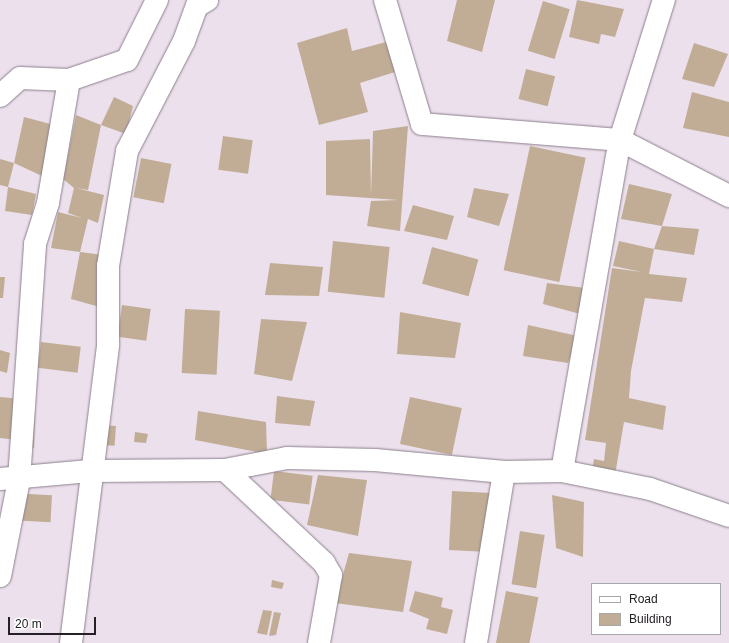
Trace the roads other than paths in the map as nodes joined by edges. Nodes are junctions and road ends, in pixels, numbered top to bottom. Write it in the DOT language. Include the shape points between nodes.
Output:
graph roads {
  1 [pos="157,0"];
  2 [pos="207,0"];
  3 [pos="384,0"];
  4 [pos="664,0"];
  5 [pos="69,80"];
  6 [pos="0,96"];
  7 [pos="620,140"];
  8 [pos="729,196"];
  9 [pos="225,470"];
  10 [pos="562,470"];
  11 [pos="90,471"];
  12 [pos="504,472"];
  13 [pos="10,479"];
  14 [pos="729,516"];
  15 [pos="0,576"];
  16 [pos="71,643"];
  17 [pos="319,643"];
  18 [pos="476,643"];
  1 -- 5 [label="street" via="127,60"];
  2 -- 11 [label="street" via="197,6 184,41 127,151 108,266 108,344"];
  3 -- 7 [label="street" via="422,124"];
  4 -- 7 [label="street"];
  5 -- 6 [label="street" via="20,78"];
  5 -- 13 [label="street" via="48,204 35,244"];
  7 -- 8 [label="street"];
  7 -- 10 [label="street"];
  9 -- 11 [label="street"];
  9 -- 12 [label="street" via="288,458 375,460"];
  9 -- 17 [label="street" via="324,563 331,575"];
  10 -- 12 [label="street"];
  10 -- 14 [label="street" via="650,489"];
  11 -- 13 [label="street"];
  11 -- 16 [label="street"];
  12 -- 18 [label="street"];
  13 -- 15 [label="street"];
}
